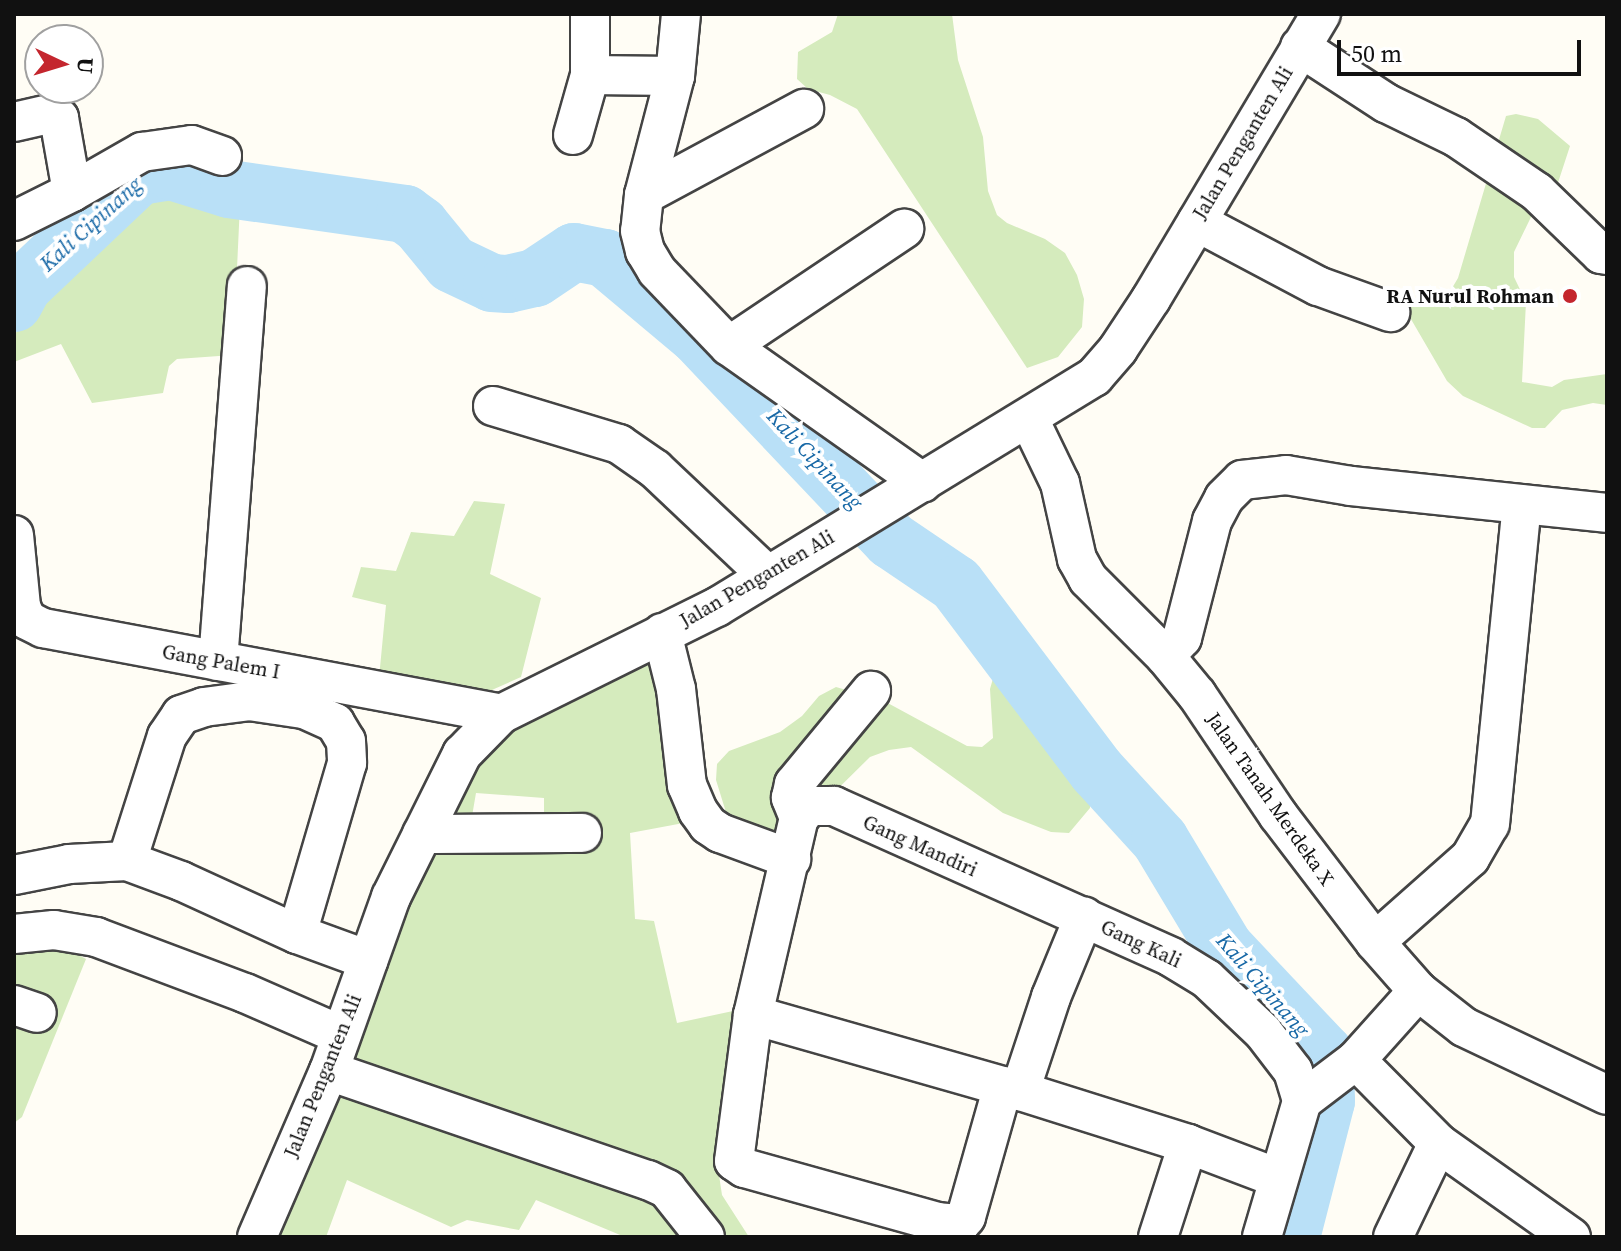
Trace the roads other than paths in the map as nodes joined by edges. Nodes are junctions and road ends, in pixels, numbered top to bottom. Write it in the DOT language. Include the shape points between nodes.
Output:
graph roads {
  1 [pos="590,14"];
  2 [pos="681,14"];
  3 [pos="1321,14"];
  4 [pos="1300,47"];
  5 [pos="590,75"];
  6 [pos="675,76"];
  7 [pos="804,109"];
  8 [pos="14,122"];
  9 [pos="573,135"];
  10 [pos="222,156"];
  11 [pos="72,192"];
  12 [pos="644,195"];
  13 [pos="14,221"];
  14 [pos="1197,222"];
  15 [pos="904,229"];
  16 [pos="1604,255"];
  17 [pos="247,286"];
  18 [pos="1390,312"];
  19 [pos="729,346"];
  20 [pos="493,406"];
  21 [pos="1029,419"];
  22 [pos="910,490"];
  23 [pos="1522,505"];
  24 [pos="1607,513"];
  25 [pos="14,535"];
  26 [pos="766,574"];
  27 [pos="17,607"];
  28 [pos="662,633"];
  29 [pos="1165,656"];
  30 [pos="218,661"];
  31 [pos="871,691"];
  32 [pos="501,714"];
  33 [pos="799,818"];
  34 [pos="582,833"];
  35 [pos="422,834"];
  36 [pos="791,859"];
  37 [pos="127,861"];
  38 [pos="14,875"];
  39 [pos="1084,917"];
  40 [pos="14,934"];
  41 [pos="297,934"];
  42 [pos="1375,942"];
  43 [pos="368,960"];
  44 [pos="1418,991"];
  45 [pos="753,1015"];
  46 [pos="341,1035"];
  47 [pos="1350,1064"];
  48 [pos="329,1071"];
  49 [pos="1011,1089"];
  50 [pos="1304,1089"];
  51 [pos="1607,1095"];
  52 [pos="1438,1143"];
  53 [pos="1188,1144"];
  54 [pos="1278,1178"];
  55 [pos="934,1229"];
  56 [pos="257,1237"];
  57 [pos="705,1237"];
  58 [pos="1158,1237"];
  59 [pos="1262,1237"];
  60 [pos="1393,1237"];
  61 [pos="1571,1237"];
  1 -- 5 [label="street"];
  2 -- 6 [label="street"];
  3 -- 4 [label="street, Jalan Penganten Ali"];
  4 -- 14 [label="street, Jalan Penganten Ali"];
  4 -- 16 [label="street" via="1386,103 1456,137 1537,192"];
  5 -- 6 [label="street"];
  5 -- 9 [label="street"];
  6 -- 12 [label="street"];
  7 -- 12 [label="street"];
  8 -- 11 [label="street" via="50,114 59,118"];
  10 -- 11 [label="street" via="192,145 142,152"];
  11 -- 13 [label="street"];
  12 -- 19 [label="street" via="640,231 645,251 657,271"];
  14 -- 18 [label="street" via="1295,275"];
  14 -- 21 [label="street, Jalan Penganten Ali" via="1118,349 1094,377"];
  15 -- 19 [label="street"];
  17 -- 30 [label="street"];
  19 -- 22 [label="street"];
  20 -- 26 [label="street" via="619,444 655,469"];
  21 -- 22 [label="street, Jalan Penganten Ali"];
  21 -- 29 [label="street, Jalan Tanah Merdeka X" via="1060,483 1077,559 1088,579"];
  22 -- 26 [label="street, Jalan Penganten Ali"];
  23 -- 24 [label="street"];
  23 -- 29 [label="street" via="1286,475 1242,480 1212,521 1182,638"];
  23 -- 42 [label="street" via="1490,824 1470,858"];
  25 -- 27 [label="street, Gang Palem I"];
  26 -- 28 [label="street, Jalan Penganten Ali" via="717,607"];
  27 -- 30 [label="street, Gang Palem I" via="43,628"];
  28 -- 32 [label="street, Jalan Penganten Ali"];
  28 -- 36 [label="street" via="676,689 687,785 698,811 720,833"];
  29 -- 42 [label="street, Jalan Tanah Merdeka X"];
  30 -- 32 [label="street, Gang Palem I"];
  31 -- 33 [label="street" via="794,784 791,798"];
  32 -- 35 [label="street, Jalan Penganten Ali" via="462,754"];
  33 -- 36 [label="street"];
  33 -- 39 [label="street, Gang Mandiri" via="809,806 834,806"];
  34 -- 35 [label="street"];
  35 -- 43 [label="street, Jalan Penganten Ali"];
  36 -- 45 [label="street"];
  37 -- 38 [label="street" via="69,864"];
  37 -- 41 [label="street"];
  37 -- 41 [label="street" via="167,736 181,715 249,701 335,723 346,741 347,763"];
  39 -- 49 [label="street, Gang Kali"];
  39 -- 50 [label="street, Gang Kali" via="1194,970 1263,1032"];
  40 -- 46 [label="street" via="54,930 96,937"];
  41 -- 43 [label="street"];
  42 -- 44 [label="street, Jalan Tanah Merdeka X"];
  43 -- 46 [label="street, Jalan Penganten Ali"];
  44 -- 47 [label="street"];
  44 -- 51 [label="street, Jalan Tanah Merdeka X" via="1464,1027"];
  45 -- 49 [label="street"];
  45 -- 55 [label="street" via="733,1155 737,1165"];
  46 -- 48 [label="street, Jalan Penganten Ali"];
  47 -- 50 [label="street"];
  47 -- 52 [label="street"];
  48 -- 56 [label="street, Jalan Penganten Ali"];
  48 -- 57 [label="street" via="648,1180 667,1189"];
  49 -- 53 [label="street"];
  49 -- 55 [label="street, Gang Kali" via="966,1217 960,1224"];
  50 -- 54 [label="street"];
  52 -- 60 [label="street"];
  52 -- 61 [label="street"];
  53 -- 54 [label="street"];
  53 -- 58 [label="street"];
  54 -- 59 [label="street"];
}
